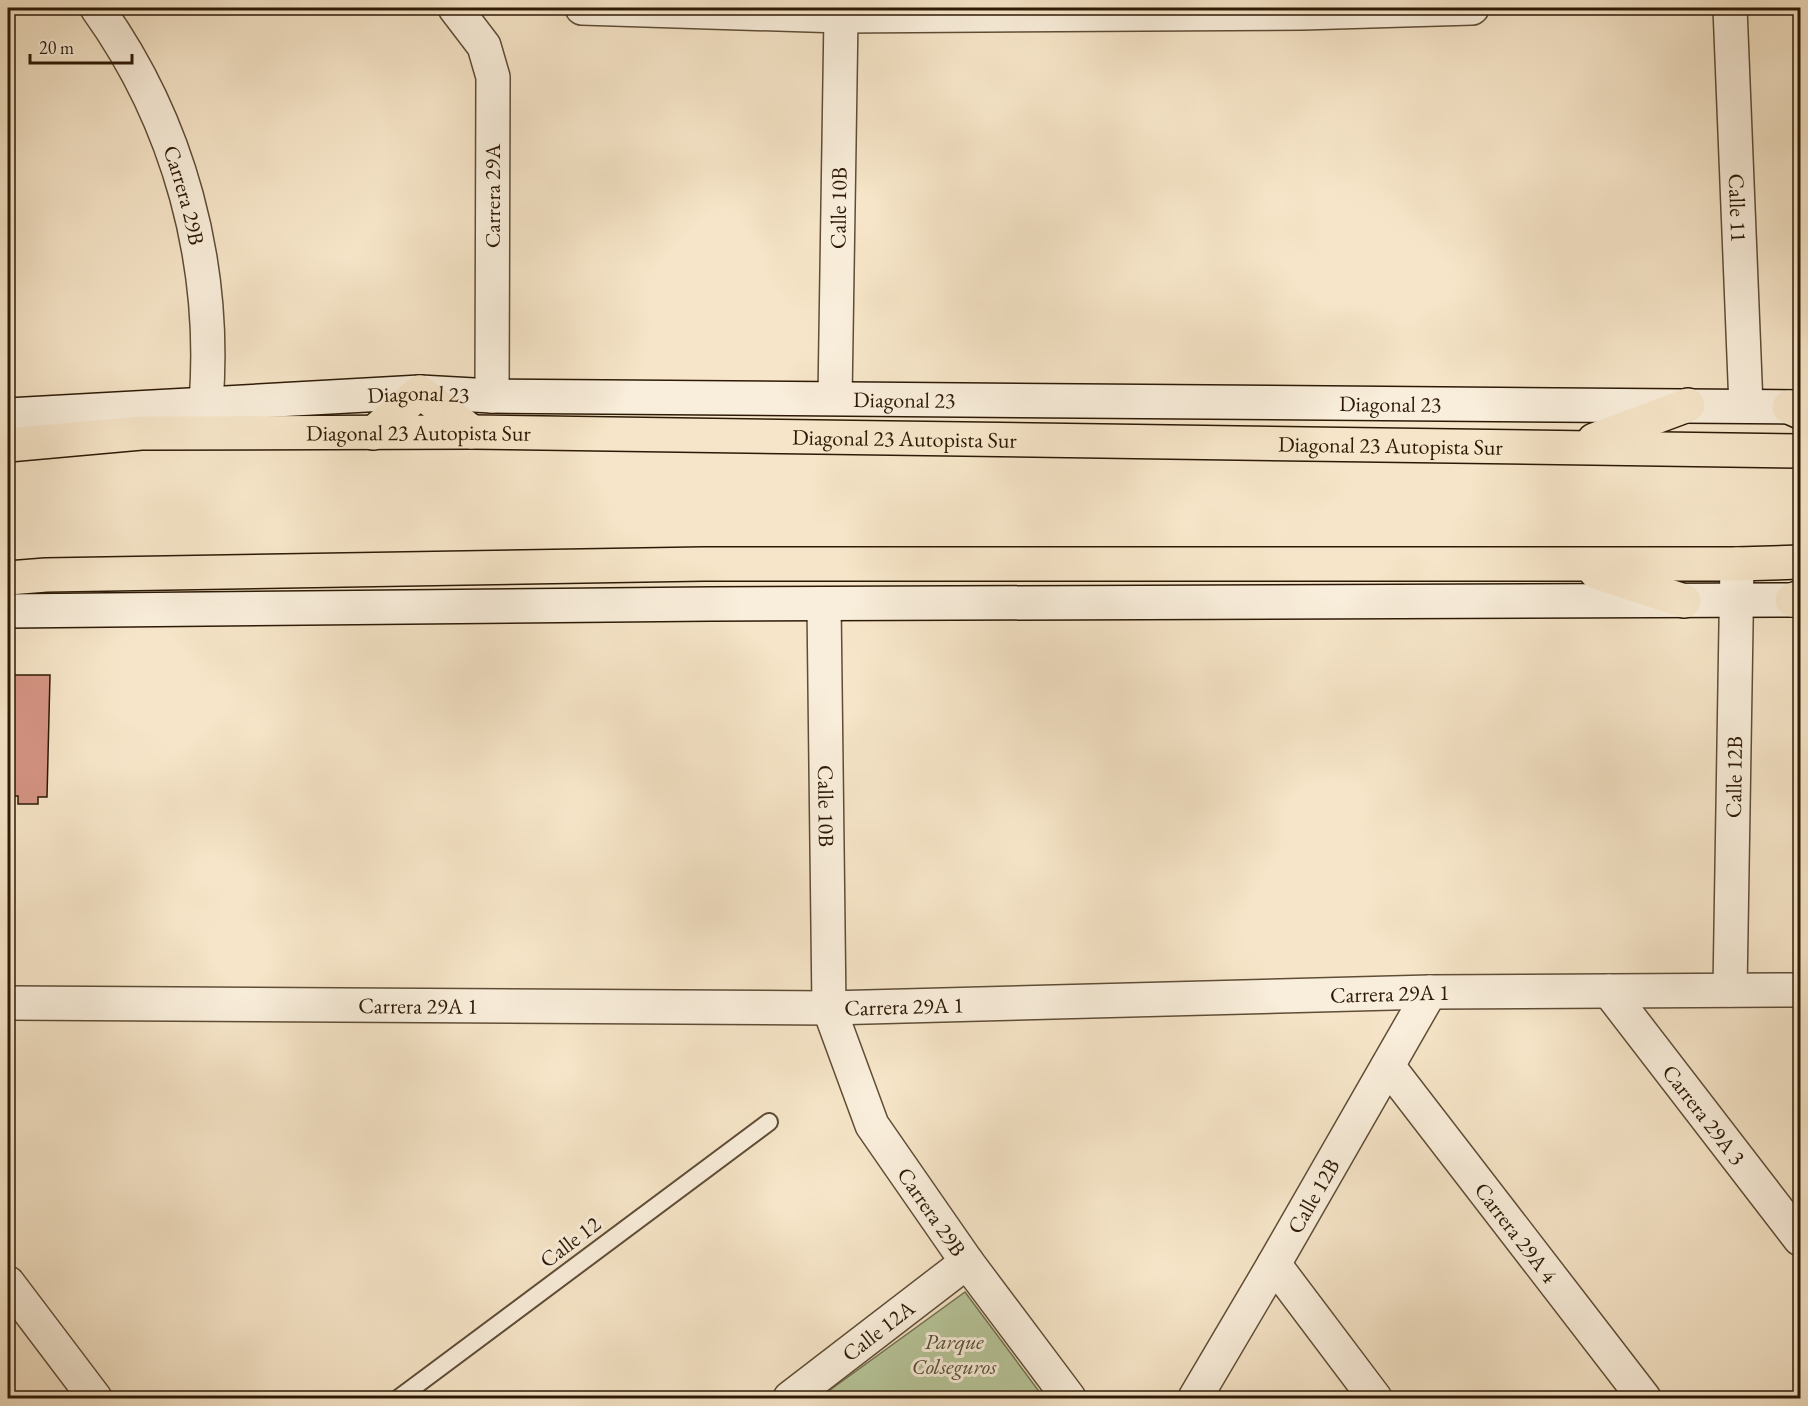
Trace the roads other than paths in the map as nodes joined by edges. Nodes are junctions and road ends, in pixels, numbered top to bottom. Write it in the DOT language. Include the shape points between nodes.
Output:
graph roads {
  1 [pos="97,8"];
  2 [pos="455,8"];
  3 [pos="582,8"];
  4 [pos="1472,8"];
  5 [pos="1730,8"];
  6 [pos="1300,10"];
  7 [pos="842,16"];
  8 [pos="420,392"];
  9 [pos="492,396"];
  10 [pos="835,398"];
  11 [pos="206,403"];
  12 [pos="1688,405"];
  13 [pos="1746,406"];
  14 [pos="1797,409"];
  15 [pos="8,415"];
  16 [pos="472,432"];
  17 [pos="373,433"];
  18 [pos="8,445"];
  19 [pos="1575,447"];
  20 [pos="1800,451"];
  21 [pos="1800,562"];
  22 [pos="1569,563"];
  23 [pos="1737,564"];
  24 [pos="8,578"];
  25 [pos="1798,599"];
  26 [pos="1684,601"];
  27 [pos="1736,601"];
  28 [pos="824,604"];
  29 [pos="8,611"];
  30 [pos="1730,990"];
  31 [pos="1800,990"];
  32 [pos="1609,991"];
  33 [pos="1430,992"];
  34 [pos="8,1003"];
  35 [pos="829,1008"];
  36 [pos="1388,1066"];
  37 [pos="769,1122"];
  38 [pos="1798,1233"];
  39 [pos="967,1262"];
  40 [pos="1274,1264"];
  41 [pos="8,1283"];
  42 [pos="95,1398"];
  43 [pos="399,1398"];
  44 [pos="790,1398"];
  45 [pos="1069,1398"];
  46 [pos="1195,1398"];
  47 [pos="1375,1398"];
  48 [pos="1644,1398"];
  1 -- 11 [label="street, Carrera 29B" via="122,42 162,120 189,203 205,289"];
  2 -- 9 [label="street, Carrera 29A" via="484,46 493,78"];
  3 -- 7 [label="street"];
  4 -- 6 [label="street"];
  5 -- 13 [label="street, Calle 11"];
  6 -- 7 [label="street"];
  7 -- 10 [label="street, Calle 10B"];
  8 -- 9 [label="street, Diagonal 23"];
  8 -- 11 [label="street, Diagonal 23"];
  8 -- 16 [label="main road"];
  8 -- 17 [label="main road"];
  9 -- 10 [label="street, Diagonal 23"];
  10 -- 12 [label="street, Diagonal 23"];
  11 -- 15 [label="street, Diagonal 23"];
  12 -- 13 [label="street, Diagonal 23"];
  12 -- 19 [label="main road"];
  13 -- 14 [label="street, Diagonal 23"];
  16 -- 17 [label="main road, Diagonal 23 Autopista Sur"];
  16 -- 19 [label="main road, Diagonal 23 Autopista Sur"];
  17 -- 18 [label="main road, Diagonal 23 Autopista Sur" via="141,434"];
  19 -- 20 [label="main road, Diagonal 23 Autopista Sur"];
  21 -- 23 [label="main road"];
  22 -- 23 [label="main road"];
  22 -- 24 [label="main road" via="715,564"];
  22 -- 26 [label="main road"];
  23 -- 27 [label="street, Calle 12B"];
  25 -- 27 [label="street"];
  26 -- 27 [label="street"];
  26 -- 28 [label="street"];
  27 -- 30 [label="street, Calle 12B"];
  28 -- 29 [label="street"];
  28 -- 35 [label="street, Calle 10B"];
  30 -- 31 [label="street, Carrera 29A 1"];
  30 -- 32 [label="street, Carrera 29A 1"];
  32 -- 33 [label="street, Carrera 29A 1"];
  32 -- 38 [label="street, Carrera 29A 3"];
  33 -- 35 [label="street, Carrera 29A 1"];
  33 -- 36 [label="street, Calle 12B"];
  34 -- 35 [label="street, Carrera 29A 1"];
  35 -- 39 [label="street, Carrera 29B" via="872,1125"];
  36 -- 40 [label="street, Calle 12B"];
  36 -- 48 [label="street, Carrera 29A 4"];
  37 -- 43 [label="lane, Calle 12"];
  39 -- 44 [label="street, Calle 12A"];
  39 -- 45 [label="street, Carrera 29B"];
  40 -- 46 [label="street, Calle 12B"];
  40 -- 47 [label="street"];
  41 -- 42 [label="street"];
}
